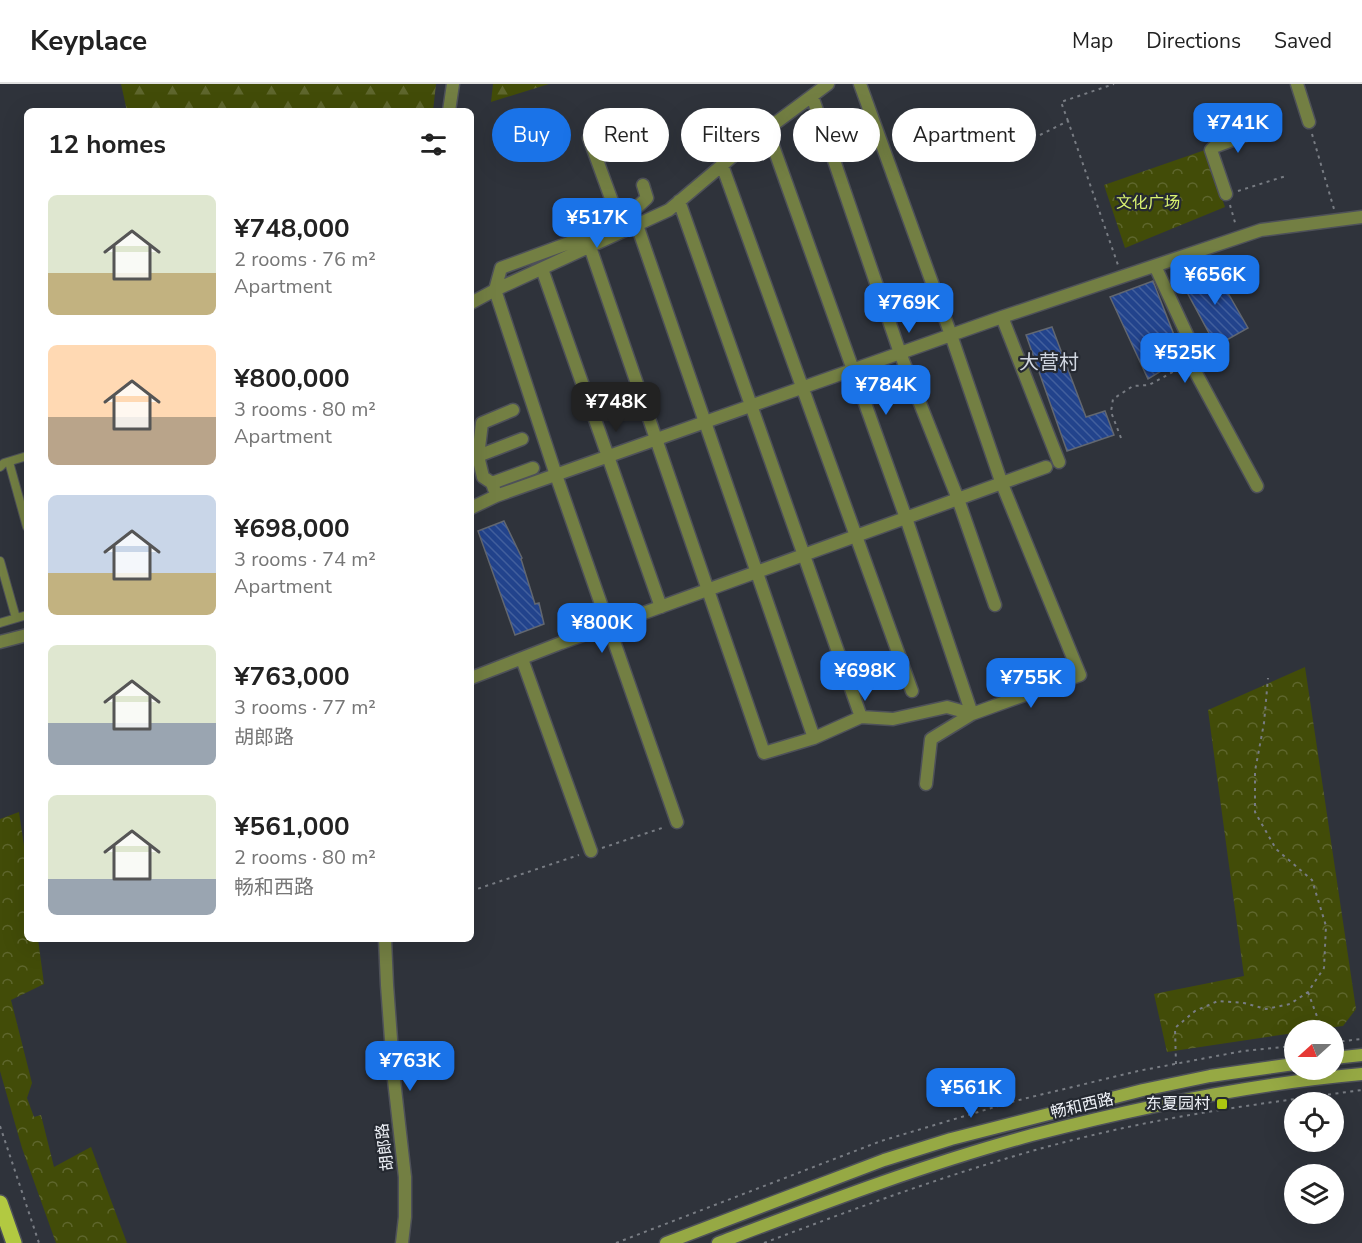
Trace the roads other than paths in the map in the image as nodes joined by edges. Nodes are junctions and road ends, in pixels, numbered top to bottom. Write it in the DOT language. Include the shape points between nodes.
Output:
graph roads {
  1 [pos="453,84"];
  2 [pos="828,84"];
  3 [pos="860,84"];
  4 [pos="1297,84"];
  5 [pos="812,96"];
  6 [pos="449,108"];
  7 [pos="781,119"];
  8 [pos="1309,122"];
  9 [pos="1272,125"];
  10 [pos="598,162"];
  11 [pos="726,162"];
  12 [pos="779,162"];
  13 [pos="722,165"];
  14 [pos="643,185"];
  15 [pos="1226,194"];
  16 [pos="679,201"];
  17 [pos="1362,217"];
  18 [pos="620,223"];
  19 [pos="637,225"];
  20 [pos="590,247"];
  21 [pos="1155,266"];
  22 [pos="542,269"];
  23 [pos="495,290"];
  24 [pos="474,301"];
  25 [pos="1002,317"];
  26 [pos="951,335"];
  27 [pos="900,353"];
  28 [pos="854,370"];
  29 [pos="803,388"];
  30 [pos="752,406"];
  31 [pos="513,410"];
  32 [pos="705,422"];
  33 [pos="522,439"];
  34 [pos="656,440"];
  35 [pos="478,456"];
  36 [pos="608,456"];
  37 [pos="24,457"];
  38 [pos="9,462"];
  39 [pos="1059,462"];
  40 [pos="0,467"];
  41 [pos="1046,467"];
  42 [pos="533,468"];
  43 [pos="556,475"];
  44 [pos="492,483"];
  45 [pos="1002,483"];
  46 [pos="1257,486"];
  47 [pos="496,496"];
  48 [pos="958,499"];
  49 [pos="474,506"];
  50 [pos="24,516"];
  51 [pos="906,518"];
  52 [pos="856,536"];
  53 [pos="804,555"];
  54 [pos="0,561"];
  55 [pos="757,572"];
  56 [pos="708,590"];
  57 [pos="995,605"];
  58 [pos="661,607"];
  59 [pos="24,616"];
  60 [pos="16,618"];
  61 [pos="0,622"];
  62 [pos="609,626"];
  63 [pos="24,635"];
  64 [pos="0,642"];
  65 [pos="522,659"];
  66 [pos="474,677"];
  67 [pos="912,691"];
  68 [pos="972,714"];
  69 [pos="861,717"];
  70 [pos="814,738"];
  71 [pos="926,784"];
  72 [pos="677,822"];
  73 [pos="591,851"];
  74 [pos="385,942"];
  75 [pos="1362,1055"];
  76 [pos="1344,1057"];
  77 [pos="1284,1065"];
  78 [pos="1362,1074"];
  79 [pos="0,1203"];
  80 [pos="14,1243"];
  81 [pos="402,1243"];
  82 [pos="666,1243"];
  83 [pos="718,1243"];
  1 -- 6 [label="street"];
  2 -- 5 [label="street"];
  3 -- 26 [label="street"];
  4 -- 8 [label="street"];
  5 -- 7 [label="street"];
  5 -- 27 [label="street"];
  9 -- 15 [label="street" via="1211,150"];
  10 -- 18 [label="street"];
  11 -- 13 [label="street"];
  12 -- 28 [label="street"];
  13 -- 16 [label="street"];
  13 -- 29 [label="street"];
  14 -- 18 [label="street" via="647,198"];
  16 -- 19 [label="street"];
  16 -- 30 [label="street"];
  17 -- 21 [label="street" via="1261,230"];
  18 -- 23 [label="street" via="501,268"];
  19 -- 20 [label="street"];
  19 -- 32 [label="street"];
  20 -- 22 [label="street"];
  20 -- 34 [label="street"];
  21 -- 25 [label="street"];
  21 -- 46 [label="street" via="1197,354 1190,362"];
  22 -- 23 [label="street"];
  22 -- 36 [label="street"];
  23 -- 24 [label="street"];
  23 -- 43 [label="street"];
  25 -- 26 [label="street"];
  25 -- 39 [label="street"];
  26 -- 27 [label="street"];
  26 -- 45 [label="street"];
  27 -- 28 [label="street"];
  27 -- 48 [label="street"];
  28 -- 29 [label="street"];
  28 -- 51 [label="street"];
  29 -- 30 [label="street"];
  29 -- 52 [label="street"];
  30 -- 32 [label="street"];
  30 -- 53 [label="street"];
  31 -- 35 [label="street" via="482,423"];
  32 -- 34 [label="street"];
  32 -- 55 [label="street"];
  33 -- 35 [label="street"];
  34 -- 36 [label="street"];
  34 -- 56 [label="street"];
  35 -- 44 [label="street" via="483,477"];
  36 -- 43 [label="street"];
  36 -- 58 [label="street"];
  37 -- 38 [label="lane"];
  38 -- 40 [label="lane"];
  38 -- 50 [label="lane"];
  41 -- 45 [label="street"];
  42 -- 44 [label="street"];
  43 -- 47 [label="street"];
  43 -- 62 [label="street"];
  44 -- 47 [label="street"];
  45 -- 48 [label="street"];
  45 -- 68 [label="street" via="1080,675"];
  47 -- 49 [label="street"];
  48 -- 51 [label="street"];
  48 -- 57 [label="street"];
  51 -- 52 [label="street"];
  51 -- 68 [label="street"];
  52 -- 53 [label="street"];
  52 -- 67 [label="street"];
  53 -- 55 [label="street"];
  53 -- 69 [label="street"];
  54 -- 60 [label="lane"];
  55 -- 56 [label="street"];
  55 -- 70 [label="street"];
  56 -- 58 [label="street"];
  56 -- 70 [label="street" via="764,753"];
  58 -- 62 [label="street"];
  59 -- 60 [label="lane"];
  60 -- 61 [label="lane"];
  62 -- 65 [label="street"];
  62 -- 72 [label="street"];
  63 -- 64 [label="street"];
  65 -- 66 [label="street"];
  65 -- 73 [label="street"];
  68 -- 69 [label="street" via="947,707 893,719"];
  68 -- 71 [label="street" via="931,739"];
  69 -- 70 [label="street"];
  74 -- 81 [label="street, 胡郎路" via="405,1177"];
  75 -- 76 [label="main road"];
  77 -- 82 [label="main road, 畅和西路" via="1143,1090 951,1139"];
  78 -- 83 [label="main road, 畅和西路" via="1154,1106 1031,1136 865,1188"];
  79 -- 80 [label="main road"];
}
